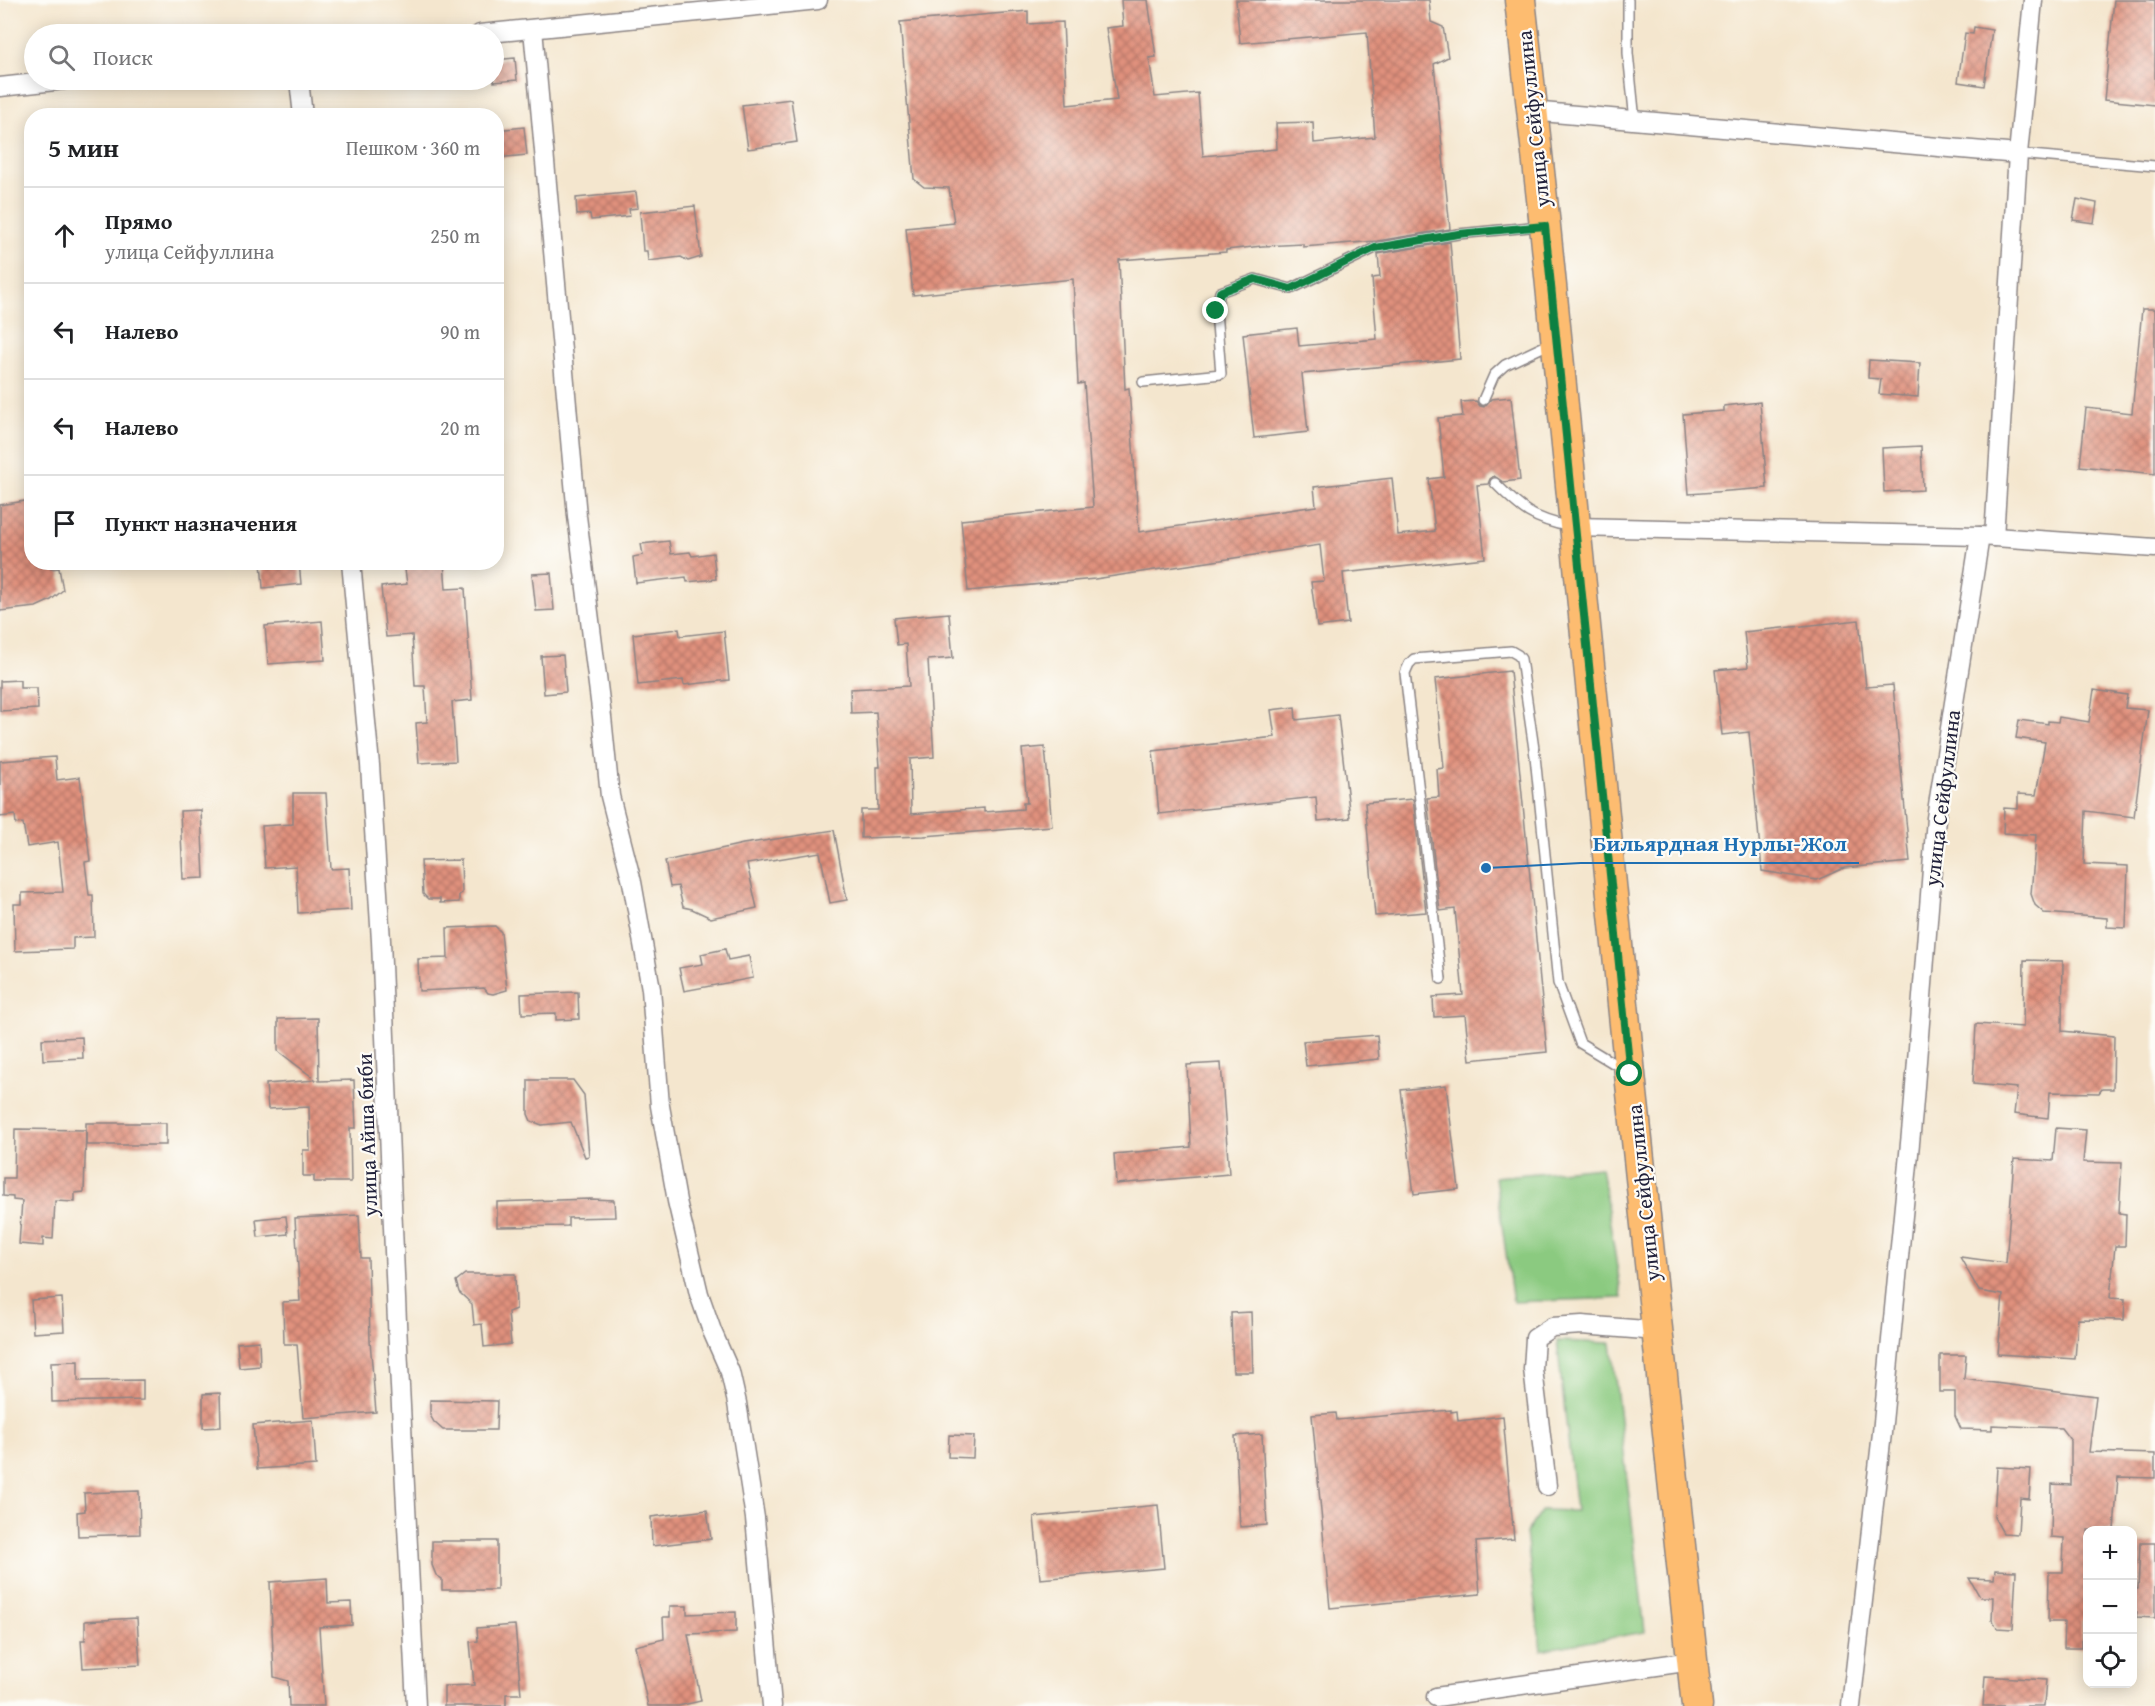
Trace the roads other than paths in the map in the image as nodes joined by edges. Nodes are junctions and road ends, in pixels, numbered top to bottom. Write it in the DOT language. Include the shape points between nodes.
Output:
graph roads {
  1 [pos="818,0"];
  2 [pos="1520,0"];
  3 [pos="1628,0"];
  4 [pos="2034,0"];
  5 [pos="533,29"];
  6 [pos="504,32"];
  7 [pos="24,84"];
  8 [pos="0,87"];
  9 [pos="301,90"];
  10 [pos="302,108"];
  11 [pos="1531,111"];
  12 [pos="1635,121"];
  13 [pos="2018,154"];
  14 [pos="2155,166"];
  15 [pos="1545,226"];
  16 [pos="1556,341"];
  17 [pos="1143,382"];
  18 [pos="1483,400"];
  19 [pos="1495,483"];
  20 [pos="1574,527"];
  21 [pos="1987,536"];
  22 [pos="2155,548"];
  23 [pos="352,570"];
  24 [pos="1441,979"];
  25 [pos="1630,1074"];
  26 [pos="1658,1331"];
  27 [pos="1547,1486"];
  28 [pos="1692,1661"];
  29 [pos="1436,1697"];
  30 [pos="416,1706"];
  31 [pos="772,1706"];
  32 [pos="1697,1706"];
  33 [pos="1851,1706"];
  1 -- 5 [label="street"];
  2 -- 11 [label="main road, улица Сейфуллина"];
  3 -- 12 [label="lane" via="1628,53"];
  4 -- 13 [label="street, улица Сейфуллина"];
  5 -- 6 [label="street"];
  5 -- 31 [label="street" via="577,516 610,796 632,882 651,989 660,1106 677,1201 699,1294 730,1372 737,1403 755,1518"];
  7 -- 8 [label="street"];
  9 -- 10 [label="street"];
  11 -- 12 [label="street"];
  11 -- 15 [label="main road, улица Сейфуллина"];
  12 -- 13 [label="street"];
  13 -- 14 [label="lane"];
  13 -- 21 [label="street, улица Сейфуллина"];
  15 -- 16 [label="main road, улица Сейфуллина"];
  15 -- 17 [label="lane" via="1458,234 1375,248 1291,289 1255,279 1220,292 1216,311 1221,374"];
  16 -- 18 [label="lane" via="1505,365 1494,375"];
  16 -- 20 [label="main road, улица Сейфуллина"];
  19 -- 20 [label="lane" via="1520,509 1545,522"];
  20 -- 21 [label="street"];
  20 -- 25 [label="main road, улица Сейфуллина"];
  21 -- 22 [label="street"];
  21 -- 33 [label="street, улица Сейфуллина" via="1936,818 1911,1136"];
  23 -- 30 [label="street, улица Айша биби" via="381,941"];
  24 -- 25 [label="lane" via="1406,673 1414,659 1511,651 1521,659 1535,756 1558,983 1580,1044"];
  25 -- 26 [label="main road, улица Сейфуллина"];
  26 -- 27 [label="street" via="1582,1324 1552,1327 1535,1338 1533,1370"];
  26 -- 28 [label="main road, улица Сейфуллина"];
  28 -- 29 [label="street"];
  28 -- 32 [label="main road, улица Сейфуллина"];
}
